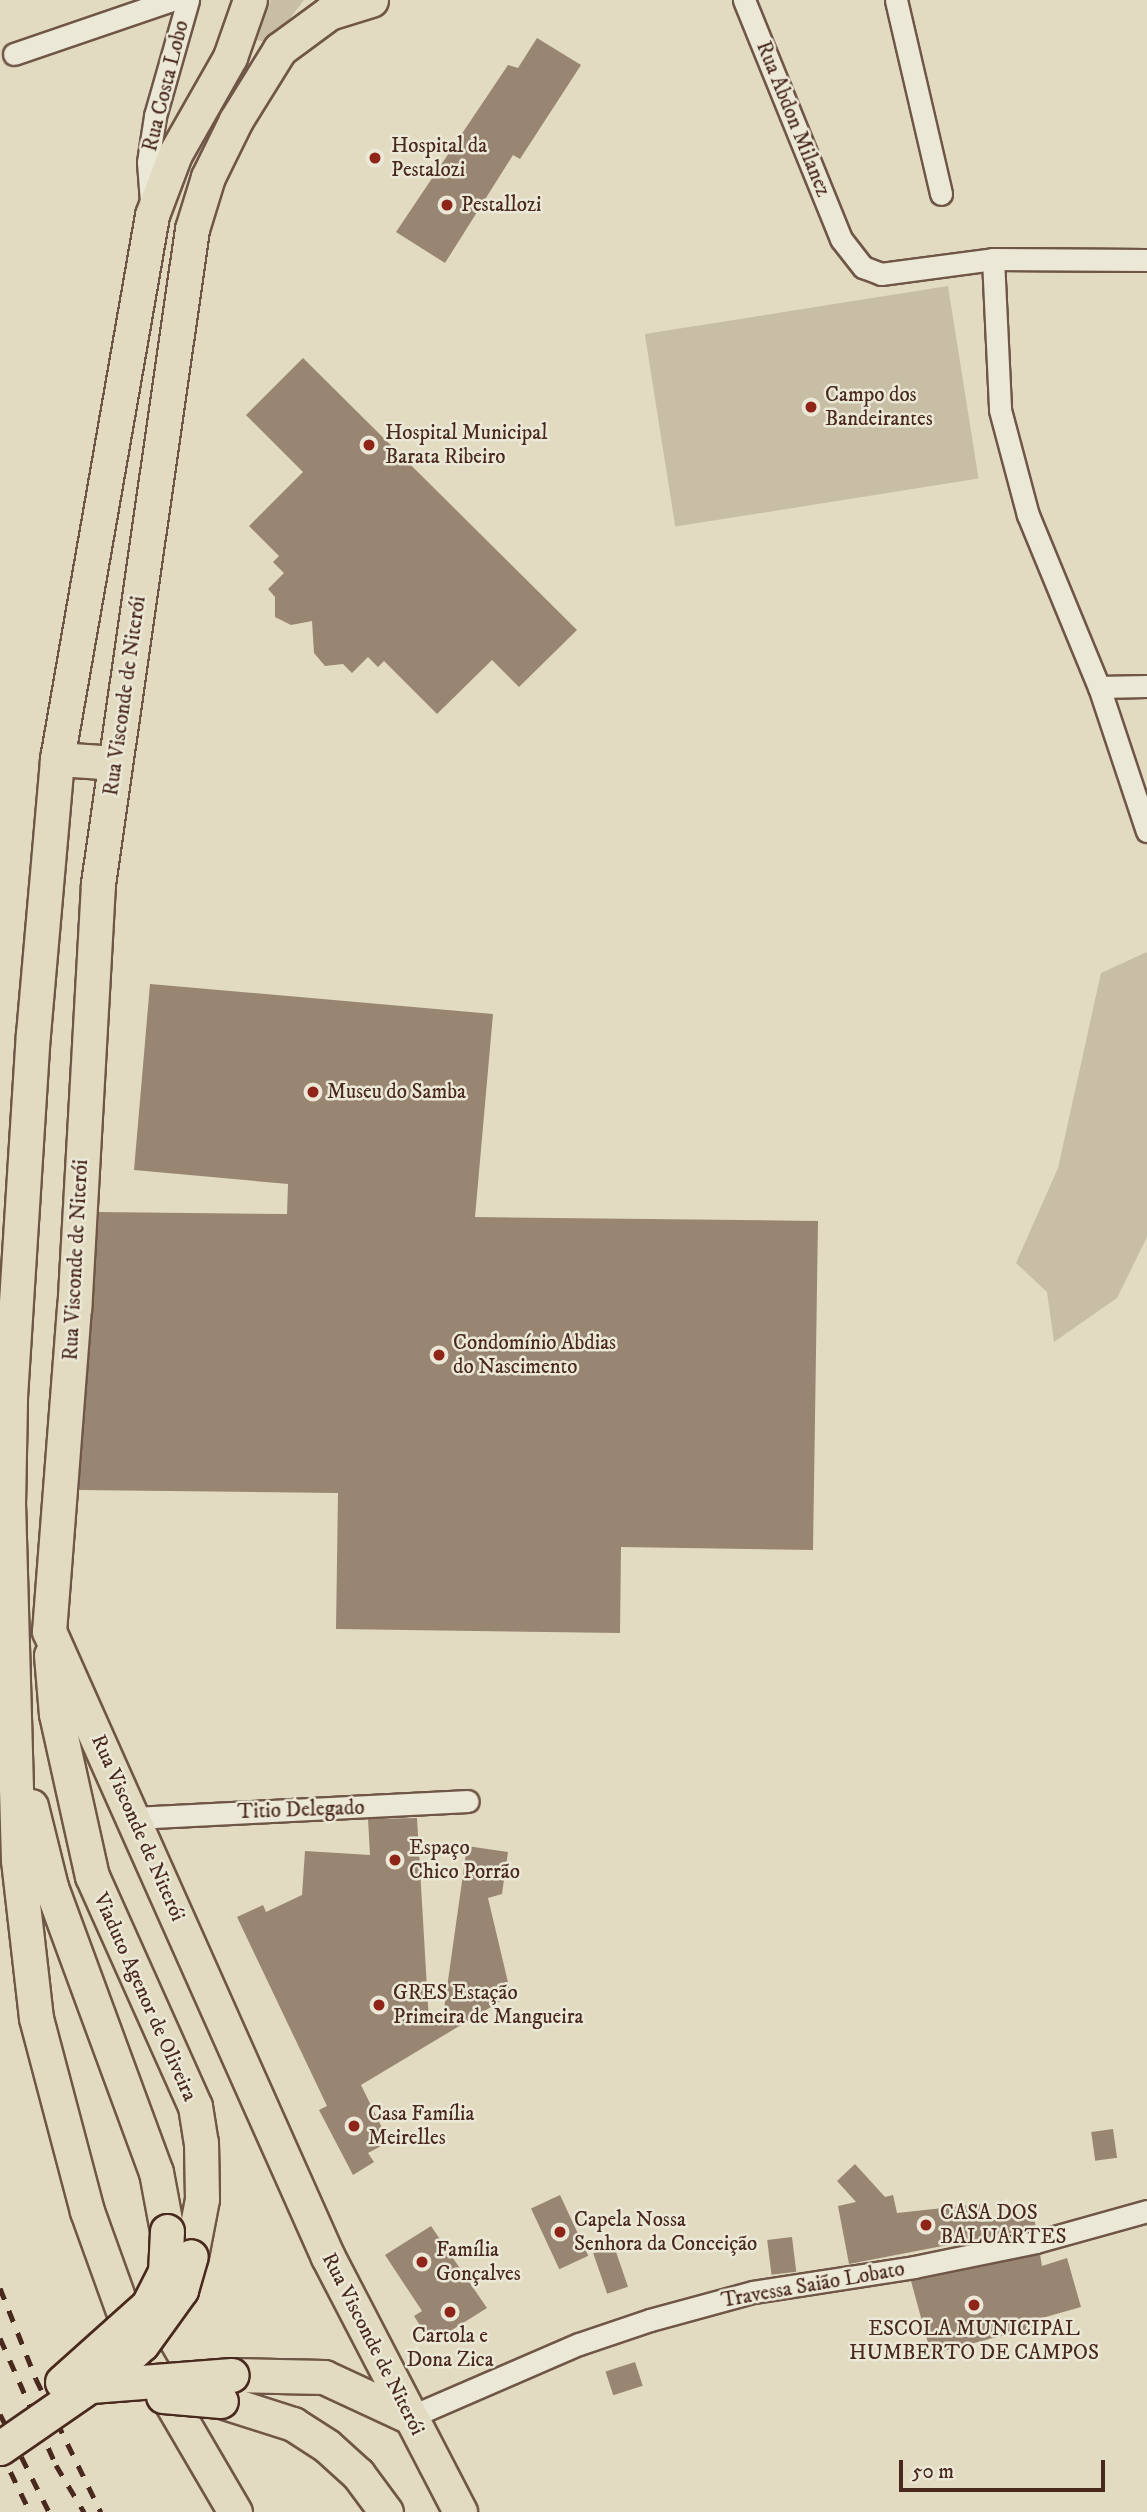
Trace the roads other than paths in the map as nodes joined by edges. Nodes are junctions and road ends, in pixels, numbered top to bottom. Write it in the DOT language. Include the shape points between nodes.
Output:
graph roads {
  1 [pos="172,0"];
  2 [pos="188,0"];
  3 [pos="250,0"];
  4 [pos="371,0"];
  5 [pos="744,0"];
  6 [pos="896,0"];
  7 [pos="14,54"];
  8 [pos="941,194"];
  9 [pos="152,215"];
  10 [pos="993,259"];
  11 [pos="1147,260"];
  12 [pos="1147,686"];
  13 [pos="1099,687"];
  14 [pos="57,759"];
  15 [pos="116,763"];
  16 [pos="1147,831"];
  17 [pos="50,835"];
  18 [pos="103,847"];
  19 [pos="49,1631"];
  20 [pos="15,1742"];
  21 [pos="468,1801"];
  22 [pos="134,1818"];
  23 [pos="1147,2211"];
  24 [pos="59,2395"];
  25 [pos="410,2417"];
  26 [pos="0,2431"];
  27 [pos="0,2448"];
  28 [pos="235,2512"];
  29 [pos="386,2512"];
  30 [pos="460,2512"];
  1 -- 7 [label="street"];
  2 -- 9 [label="street, Rua Costa Lobo" via="155,116 148,162"];
  3 -- 9 [label="main road" via="230,57 175,154"];
  4 -- 15 [label="main road, Rua Visconde de Niterói" via="329,13 280,50 236,120 208,177 192,229"];
  5 -- 10 [label="street, Rua Abdon Milanez" via="841,239 863,267 881,274"];
  6 -- 8 [label="street"];
  9 -- 14 [label="main road"];
  10 -- 11 [label="street, Rua Abdon Milanez"];
  10 -- 13 [label="street" via="1000,410 1028,515"];
  12 -- 13 [label="street"];
  13 -- 16 [label="street"];
  14 -- 15 [label="main road"];
  14 -- 17 [label="main road"];
  15 -- 18 [label="main road, Rua Visconde de Niterói"];
  17 -- 18 [label="main road"];
  17 -- 20 [label="main road" via="10,1397"];
  18 -- 19 [label="main road, Rua Visconde de Niterói"];
  19 -- 22 [label="main road, Rua Visconde de Niterói"];
  19 -- 24 [label="main road, Viaduto Agenor de Oliveira, bridge" via="56,1714 92,1876 195,2106 202,2199 181,2290 156,2327 117,2367"];
  20 -- 24 [label="main road, Viaduto Agenor de Oliveira, bridge" via="51,1887 156,2172 167,2231 165,2273 148,2305"];
  20 -- 28 [label="main road" via="21,1896 33,1993 87,2211 132,2336"];
  21 -- 22 [label="street, Titio Delegado"];
  22 -- 25 [label="main road, Rua Visconde de Niterói" via="328,2256"];
  23 -- 25 [label="street, Travessa Saião Lobato" via="1036,2242 753,2292 650,2320 579,2344"];
  24 -- 25 [label="main road, bridge" via="232,2375 324,2377"];
  24 -- 26 [label="main road, Viaduto Agenor de Oliveira"];
  24 -- 27 [label="main road, Viaduto Agenor de Oliveira, bridge"];
  24 -- 29 [label="main road, bridge" via="171,2396 257,2410 293,2424 327,2446 358,2474"];
  25 -- 30 [label="main road, Rua Visconde de Niterói"];
}
